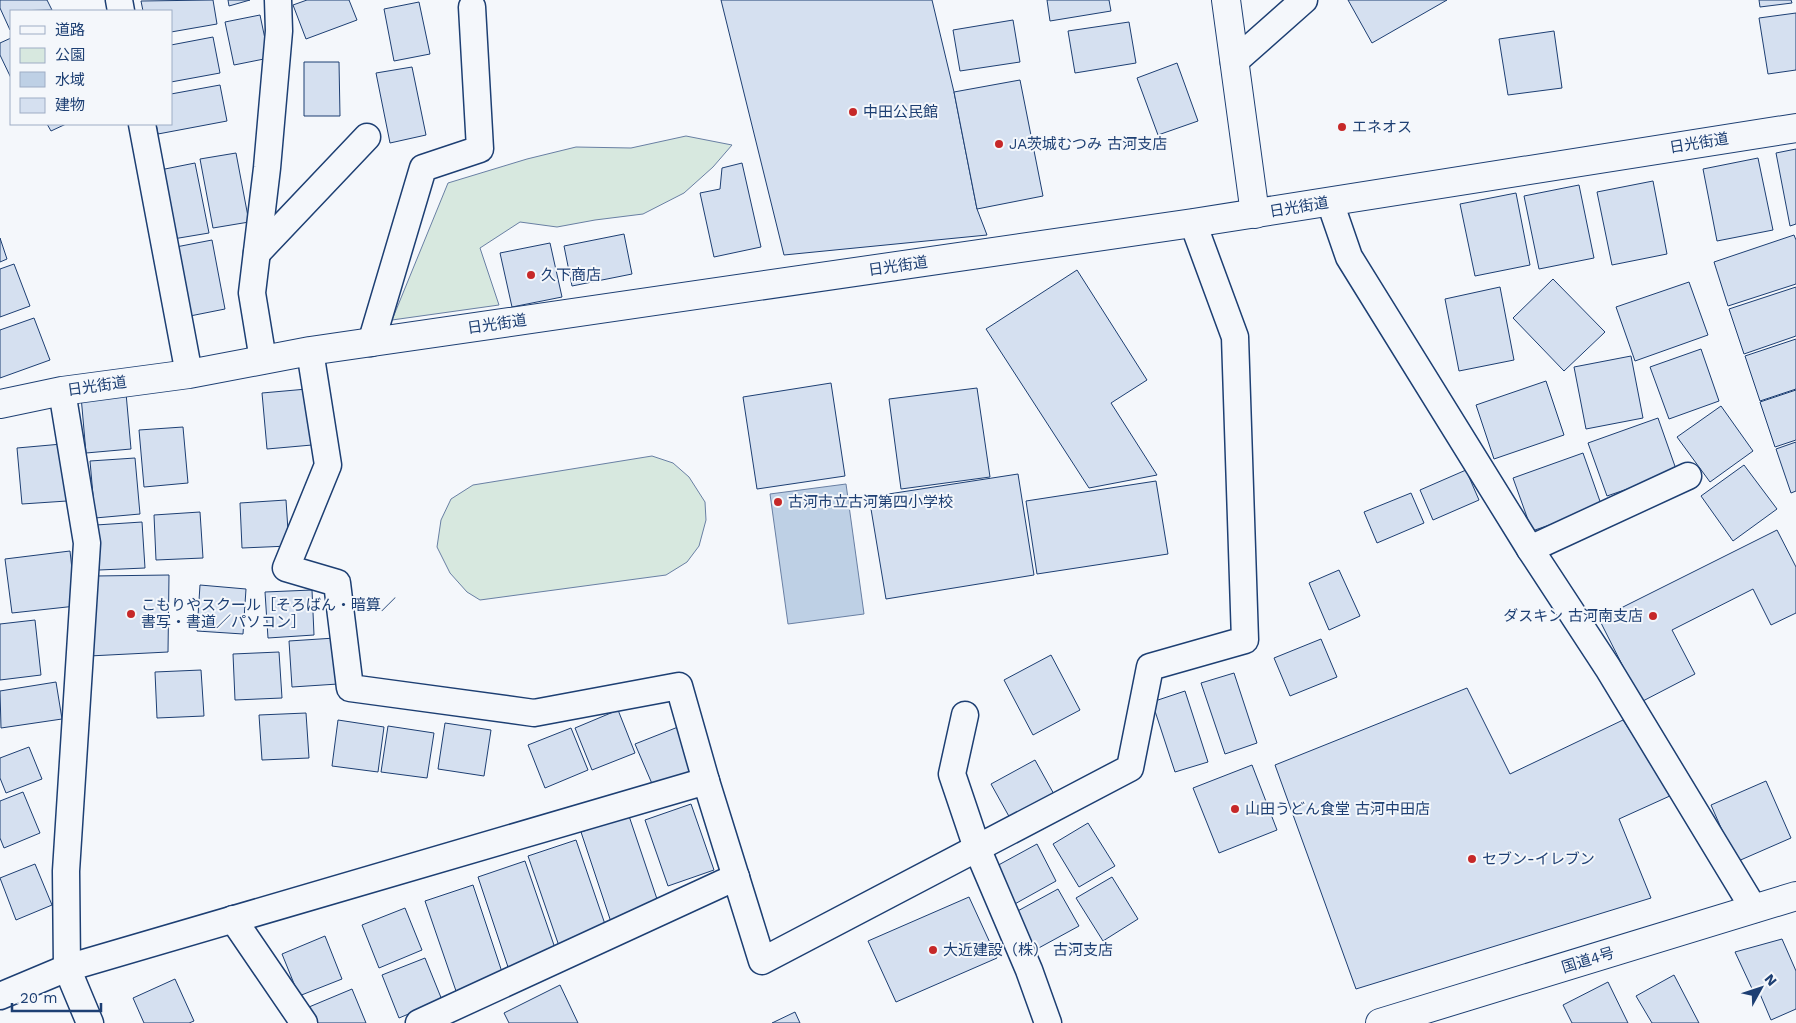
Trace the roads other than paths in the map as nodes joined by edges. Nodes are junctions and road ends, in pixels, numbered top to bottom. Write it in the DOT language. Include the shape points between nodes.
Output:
graph roads {
  1 [pos="278,0"];
  2 [pos="1226,0"];
  3 [pos="1304,0"];
  4 [pos="472,7"];
  5 [pos="1234,62"];
  6 [pos="142,125"];
  7 [pos="1796,128"];
  8 [pos="367,137"];
  9 [pos="1330,202"];
  10 [pos="1255,214"];
  11 [pos="1193,223"];
  12 [pos="257,253"];
  13 [pos="370,342"];
  14 [pos="310,351"];
  15 [pos="263,360"];
  16 [pos="189,374"];
  17 [pos="62,391"];
  18 [pos="0,404"];
  19 [pos="1688,476"];
  20 [pos="1530,549"];
  21 [pos="966,715"];
  22 [pos="706,781"];
  23 [pos="977,848"];
  24 [pos="736,877"];
  25 [pos="1796,896"];
  26 [pos="1754,909"];
  27 [pos="233,919"];
  28 [pos="67,968"];
  29 [pos="0,996"];
  30 [pos="90,1023"];
  31 [pos="304,1023"];
  32 [pos="419,1023"];
  33 [pos="1048,1023"];
  34 [pos="1380,1023"];
  1 -- 12 [label="street" via="279,31"];
  2 -- 5 [label="main road"];
  3 -- 5 [label="street"];
  4 -- 13 [label="street" via="480,149 423,168"];
  5 -- 10 [label="main road"];
  6 -- 16 [label="street"];
  7 -- 9 [label="main road, 日光街道"];
  8 -- 12 [label="street"];
  9 -- 10 [label="main road, 日光街道"];
  9 -- 20 [label="street" via="1349,256"];
  10 -- 11 [label="main road, 日光街道"];
  11 -- 13 [label="main road, 日光街道"];
  11 -- 23 [label="street" via="1235,337 1245,640 1150,667 1130,768"];
  12 -- 15 [label="street" via="252,292"];
  13 -- 14 [label="main road, 日光街道"];
  14 -- 15 [label="main road, 日光街道"];
  14 -- 22 [label="street" via="328,465 286,568 337,583 350,688 534,713 679,686"];
  15 -- 16 [label="main road, 日光街道"];
  16 -- 17 [label="main road, 日光街道"];
  17 -- 18 [label="main road, 日光街道"];
  17 -- 28 [label="street" via="87,543 66,871"];
  19 -- 20 [label="street"];
  20 -- 26 [label="street" via="1608,668"];
  21 -- 23 [label="street" via="952,774"];
  22 -- 24 [label="street"];
  22 -- 27 [label="street"];
  23 -- 24 [label="street" via="762,961"];
  23 -- 33 [label="street"];
  24 -- 32 [label="street"];
  25 -- 26 [label="main road, 国道4号"];
  26 -- 34 [label="main road, 国道4号"];
  27 -- 28 [label="street"];
  27 -- 31 [label="street"];
  28 -- 29 [label="street"];
  28 -- 30 [label="street"];
}
